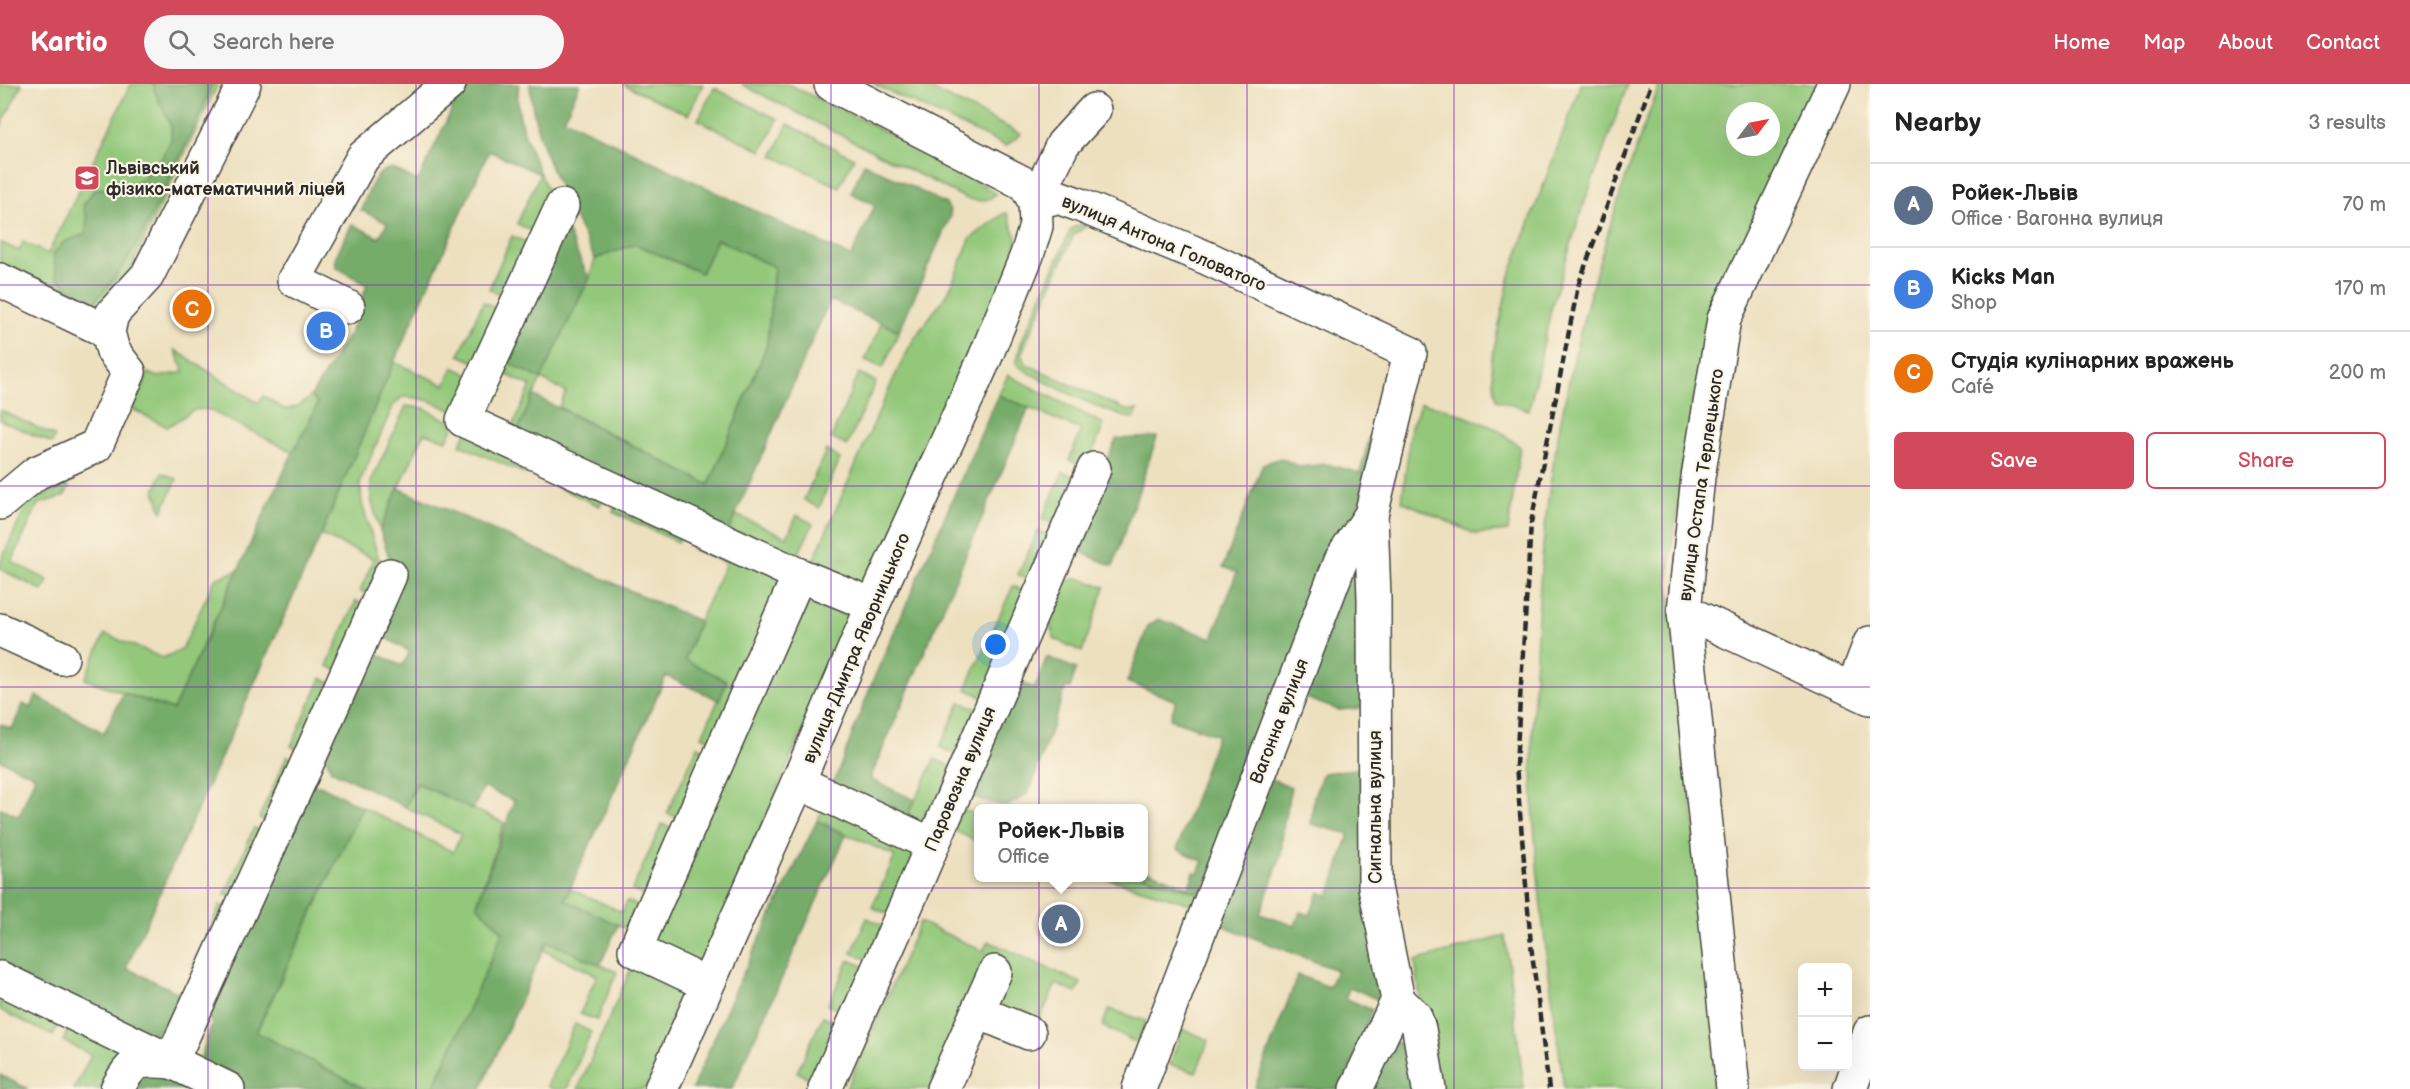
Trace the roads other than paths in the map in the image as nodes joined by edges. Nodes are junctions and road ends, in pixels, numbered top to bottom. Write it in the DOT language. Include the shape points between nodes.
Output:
graph roads {
  1 [pos="244,84"];
  2 [pos="449,84"];
  3 [pos="831,84"];
  4 [pos="1834,84"];
  5 [pos="1094,110"];
  6 [pos="1035,202"];
  7 [pos="562,206"];
  8 [pos="0,280"];
  9 [pos="348,307"];
  10 [pos="108,332"];
  11 [pos="1410,353"];
  12 [pos="1094,469"];
  13 [pos="0,503"];
  14 [pos="1371,514"];
  15 [pos="390,574"];
  16 [pos="799,575"];
  17 [pos="873,605"];
  18 [pos="1684,611"];
  19 [pos="0,630"];
  20 [pos="1870,643"];
  21 [pos="62,658"];
  22 [pos="1861,693"];
  23 [pos="798,782"];
  24 [pos="931,844"];
  25 [pos="995,972"];
  26 [pos="0,978"];
  27 [pos="706,984"];
  28 [pos="1398,1000"];
  29 [pos="978,1012"];
  30 [pos="1870,1032"];
  31 [pos="1029,1033"];
  32 [pos="171,1062"];
  33 [pos="117,1089"];
  34 [pos="228,1089"];
  35 [pos="661,1089"];
  36 [pos="825,1089"];
  37 [pos="943,1089"];
  38 [pos="1139,1089"];
  39 [pos="1356,1089"];
  40 [pos="1429,1089"];
  41 [pos="1733,1089"];
  42 [pos="1851,1089"];
  1 -- 10 [label="street" via="147,276 112,314"];
  2 -- 9 [label="street" via="363,157 294,280"];
  3 -- 6 [label="street, вулиця Антона Головатого" via="1025,184"];
  4 -- 18 [label="street, вулиця Остапа Терлецького" via="1724,319 1698,477"];
  5 -- 6 [label="street" via="1063,144"];
  6 -- 11 [label="street, вулиця Антона Головатого" via="1058,197 1077,204 1207,258"];
  6 -- 17 [label="street, вулиця Дмитра Яворницького" via="1036,226 1027,255 985,358"];
  7 -- 16 [label="street" via="463,420"];
  8 -- 10 [label="street"];
  10 -- 13 [label="street" via="113,351 129,372 96,446 36,473"];
  11 -- 14 [label="street, Вагонна вулиця"];
  12 -- 24 [label="street, Паровозна вулиця"];
  14 -- 28 [label="street, Сигнальна вулиця" via="1375,888"];
  14 -- 38 [label="street, Вагонна вулиця" via="1341,560"];
  15 -- 32 [label="street"];
  16 -- 17 [label="street"];
  16 -- 27 [label="street" via="635,950"];
  17 -- 23 [label="street, вулиця Дмитра Яворницького"];
  18 -- 22 [label="street"];
  18 -- 41 [label="street, вулиця Остапа Терлецького"];
  19 -- 21 [label="street"];
  20 -- 22 [label="street"];
  23 -- 24 [label="street"];
  23 -- 27 [label="street, вулиця Дмитра Яворницького"];
  24 -- 36 [label="street, Паровозна вулиця"];
  25 -- 29 [label="street"];
  26 -- 32 [label="street"];
  27 -- 35 [label="street, вулиця Дмитра Яворницького"];
  28 -- 39 [label="street"];
  28 -- 40 [label="street" via="1415,1016"];
  29 -- 31 [label="street"];
  29 -- 37 [label="street"];
  30 -- 42 [label="street"];
  32 -- 33 [label="street" via="143,1060 127,1071"];
  32 -- 34 [label="street"];
}
